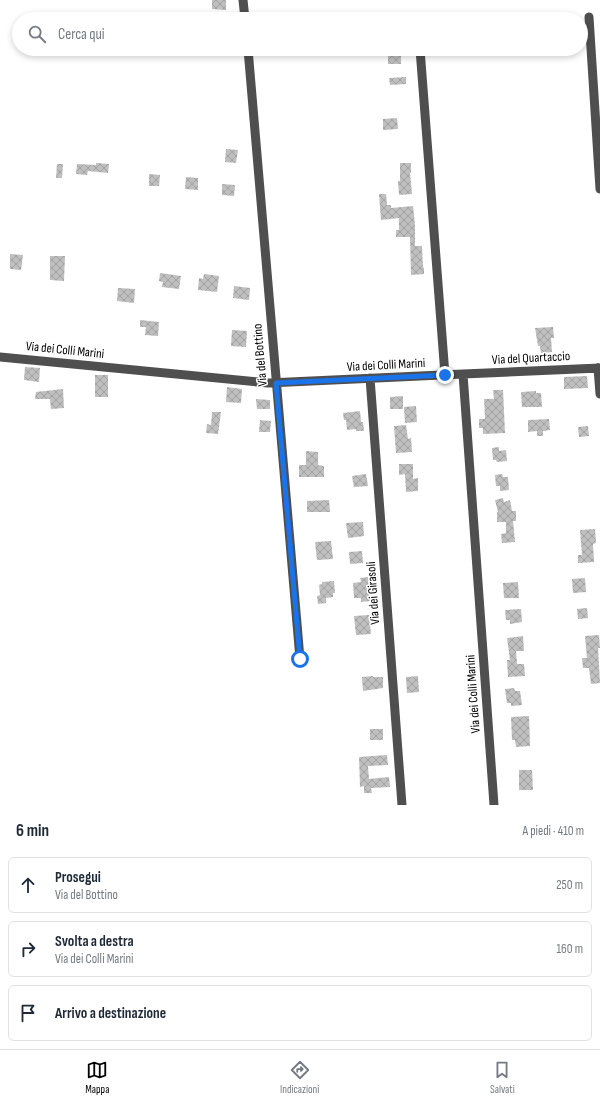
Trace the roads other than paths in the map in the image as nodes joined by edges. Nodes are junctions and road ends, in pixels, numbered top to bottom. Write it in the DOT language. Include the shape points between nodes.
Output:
graph roads {
  1 [pos="243,0"];
  2 [pos="244,12"];
  3 [pos="589,17"];
  4 [pos="249,56"];
  5 [pos="421,56"];
  6 [pos="600,189"];
  7 [pos="0,357"];
  8 [pos="599,368"];
  9 [pos="463,374"];
  10 [pos="445,375"];
  11 [pos="370,378"];
  12 [pos="276,383"];
  13 [pos="600,394"];
  14 [pos="300,659"];
  15 [pos="402,805"];
  16 [pos="494,805"];
  1 -- 2 [label="street"];
  3 -- 6 [label="street"];
  4 -- 12 [label="street, Via del Bottino"];
  5 -- 10 [label="street"];
  7 -- 12 [label="street, Via dei Colli Marini"];
  8 -- 9 [label="street, Via del Quartaccio"];
  8 -- 13 [label="street"];
  9 -- 10 [label="street, Via dei Colli Marini"];
  9 -- 16 [label="street, Via dei Colli Marini"];
  10 -- 11 [label="street, Via dei Colli Marini"];
  11 -- 12 [label="street, Via dei Colli Marini"];
  11 -- 15 [label="street, Via dei Girasoli"];
  12 -- 14 [label="street, Via del Bottino"];
}
